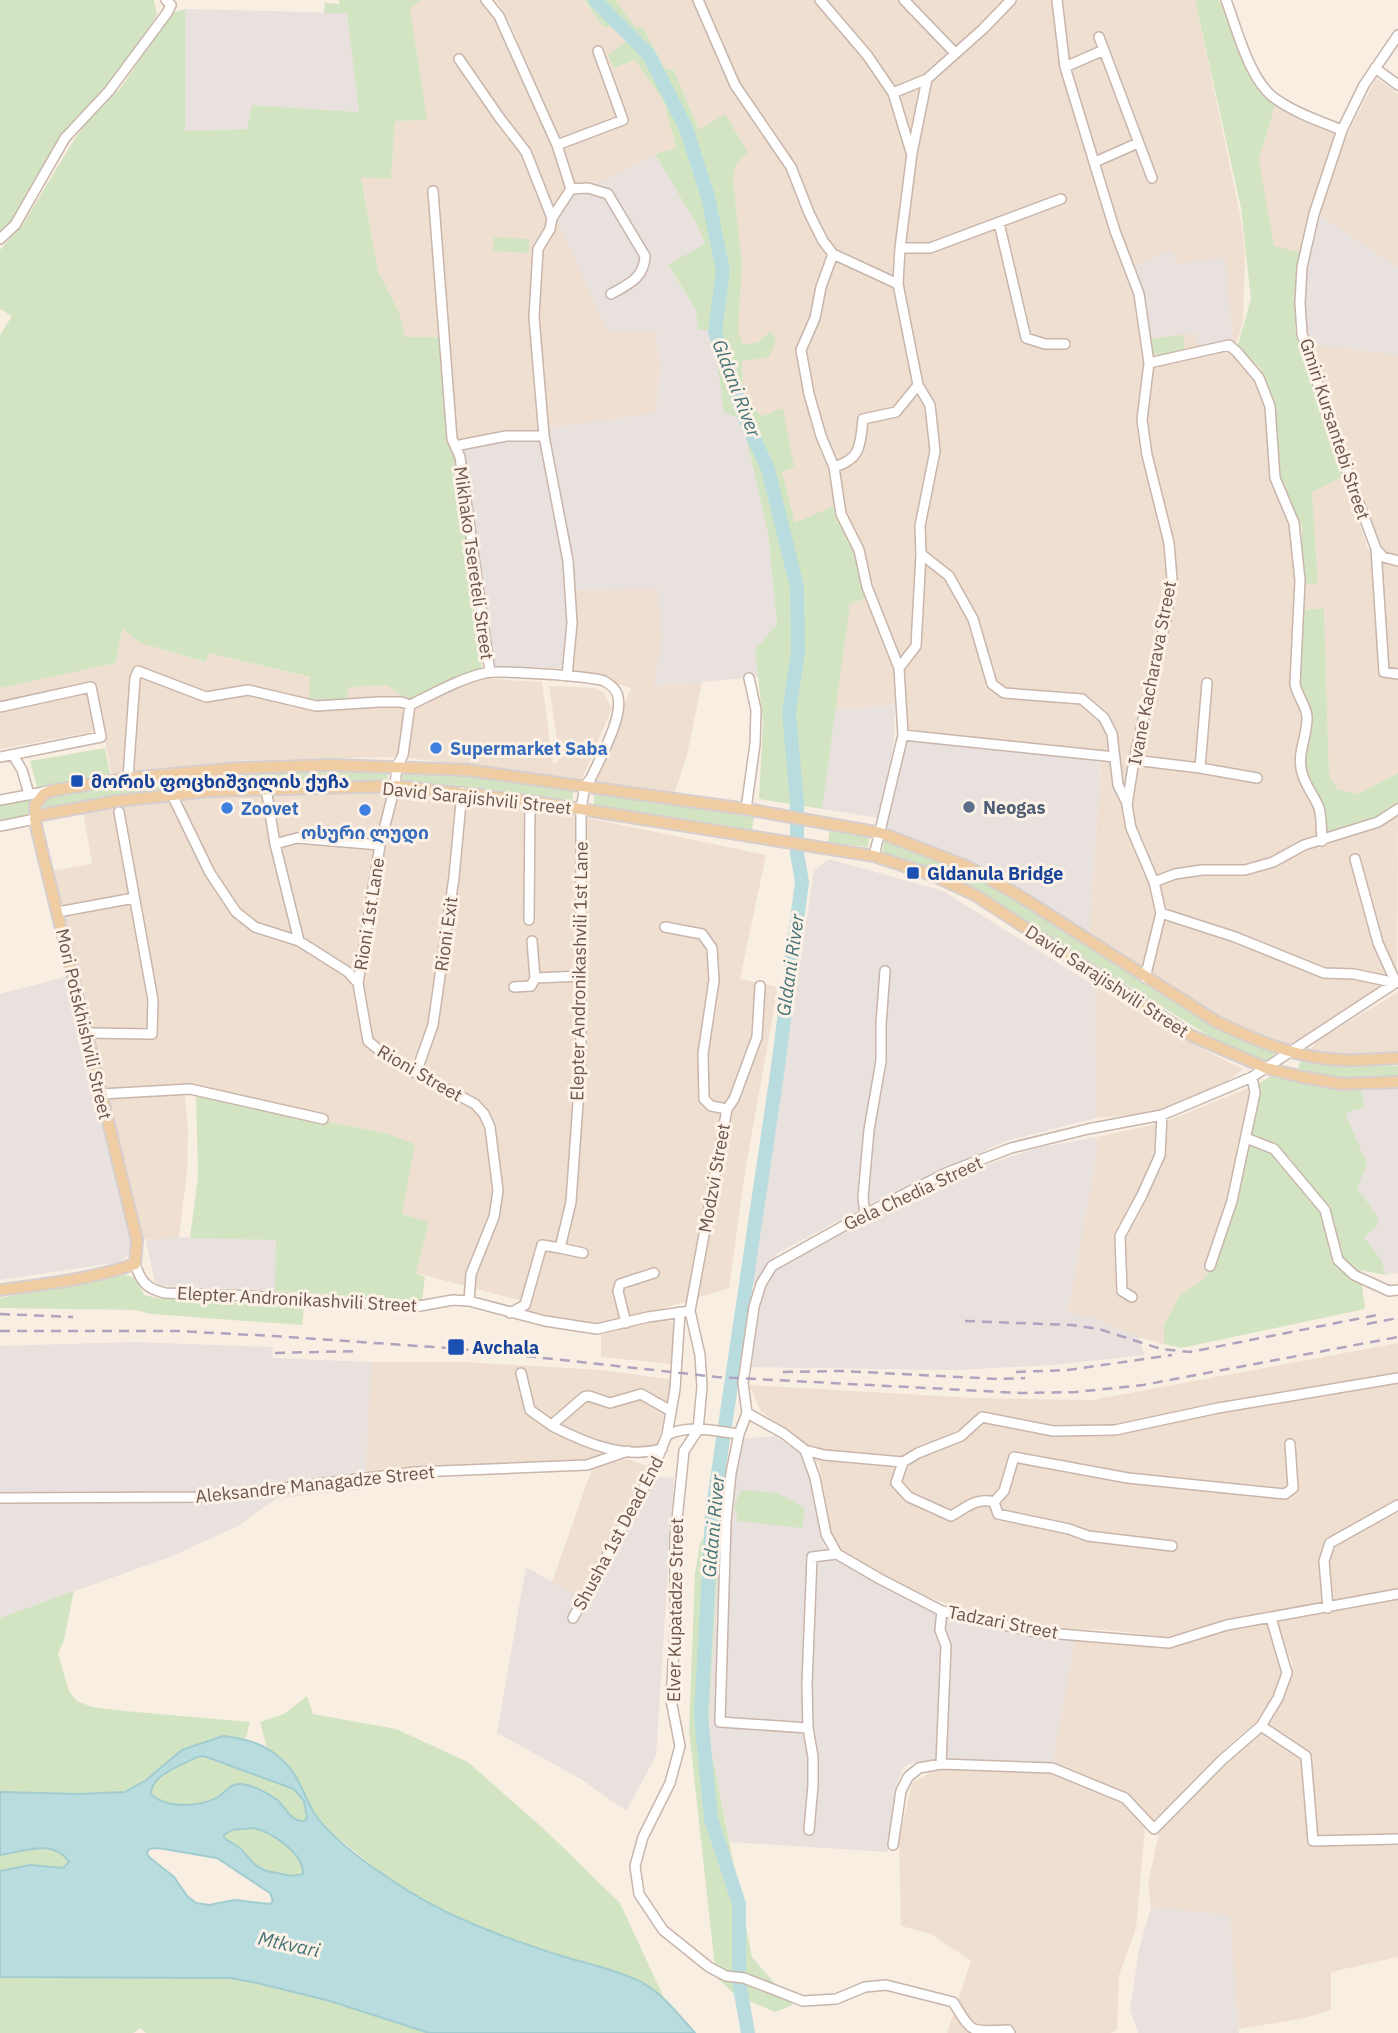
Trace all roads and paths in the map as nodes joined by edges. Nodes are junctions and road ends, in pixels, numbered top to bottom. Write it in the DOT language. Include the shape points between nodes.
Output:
graph roads {
  1 [pos="166,0"];
  2 [pos="486,0"];
  3 [pos="698,0"];
  4 [pos="820,0"];
  5 [pos="904,0"];
  6 [pos="1011,0"];
  7 [pos="1057,0"];
  8 [pos="1226,0"];
  9 [pos="1398,35"];
  10 [pos="1099,37"];
  11 [pos="1104,50"];
  12 [pos="598,51"];
  13 [pos="954,53"];
  14 [pos="459,59"];
  15 [pos="1065,67"];
  16 [pos="1375,68"];
  17 [pos="927,79"];
  18 [pos="1398,85"];
  19 [pos="893,93"];
  20 [pos="1342,130"];
  21 [pos="1138,143"];
  22 [pos="557,145"];
  23 [pos="912,153"];
  24 [pos="1095,162"];
  25 [pos="1152,177"];
  26 [pos="571,189"];
  27 [pos="433,191"];
  28 [pos="1060,199"];
  29 [pos="552,218"];
  30 [pos="999,223"];
  31 [pos="0,239"];
  32 [pos="900,248"];
  33 [pos="833,254"];
  34 [pos="898,284"];
  35 [pos="611,294"];
  36 [pos="1065,344"];
  37 [pos="1149,363"];
  38 [pos="918,385"];
  39 [pos="544,436"];
  40 [pos="455,446"];
  41 [pos="834,467"];
  42 [pos="1376,549"];
  43 [pos="921,554"];
  44 [pos="1398,561"];
  45 [pos="899,668"];
  46 [pos="490,672"];
  47 [pos="1398,674"];
  48 [pos="567,676"];
  49 [pos="749,678"];
  50 [pos="1207,683"];
  51 [pos="411,705"];
  52 [pos="0,707"];
  53 [pos="903,735"];
  54 [pos="13,755"];
  55 [pos="0,757"];
  56 [pos="1115,757"];
  57 [pos="1134,760"];
  58 [pos="397,766"];
  59 [pos="1200,768"];
  60 [pos="1257,778"];
  61 [pos="128,779"];
  62 [pos="395,786"];
  63 [pos="585,786"];
  64 [pos="266,788"];
  65 [pos="50,791"];
  66 [pos="462,792"];
  67 [pos="29,794"];
  68 [pos="172,795"];
  69 [pos="0,800"];
  70 [pos="530,801"];
  71 [pos="1127,805"];
  72 [pos="581,809"];
  73 [pos="1398,809"];
  74 [pos="752,810"];
  75 [pos="120,812"];
  76 [pos="35,819"];
  77 [pos="0,826"];
  78 [pos="881,833"];
  79 [pos="1322,841"];
  80 [pos="275,844"];
  81 [pos="380,845"];
  82 [pos="874,856"];
  83 [pos="1355,859"];
  84 [pos="1154,882"];
  85 [pos="134,898"];
  86 [pos="58,912"];
  87 [pos="1161,913"];
  88 [pos="529,920"];
  89 [pos="665,928"];
  90 [pos="299,941"];
  91 [pos="532,941"];
  92 [pos="885,971"];
  93 [pos="582,976"];
  94 [pos="535,978"];
  95 [pos="1145,978"];
  96 [pos="1397,982"];
  97 [pos="358,983"];
  98 [pos="760,986"];
  99 [pos="514,988"];
  100 [pos="86,1032"];
  101 [pos="1298,1051"];
  102 [pos="1398,1058"];
  103 [pos="1266,1068"];
  104 [pos="416,1073"];
  105 [pos="1294,1075"];
  106 [pos="1252,1077"];
  107 [pos="1398,1082"];
  108 [pos="101,1094"];
  109 [pos="727,1109"];
  110 [pos="1163,1115"];
  111 [pos="323,1119"];
  112 [pos="1246,1138"];
  113 [pos="865,1214"];
  114 [pos="560,1248"];
  115 [pos="583,1253"];
  116 [pos="135,1264"];
  117 [pos="1210,1266"];
  118 [pos="654,1273"];
  119 [pos="0,1290"];
  120 [pos="1398,1290"];
  121 [pos="1132,1297"];
  122 [pos="469,1301"];
  123 [pos="685,1311"];
  124 [pos="510,1313"];
  125 [pos="626,1323"];
  126 [pos="520,1373"];
  127 [pos="1398,1378"];
  128 [pos="671,1411"];
  129 [pos="747,1413"];
  130 [pos="554,1427"];
  131 [pos="701,1429"];
  132 [pos="735,1434"];
  133 [pos="667,1436"];
  134 [pos="1290,1444"];
  135 [pos="663,1449"];
  136 [pos="805,1450"];
  137 [pos="628,1451"];
  138 [pos="903,1462"];
  139 [pos="0,1498"];
  140 [pos="993,1502"];
  141 [pos="1398,1505"];
  142 [pos="1172,1546"];
  143 [pos="836,1554"];
  144 [pos="1398,1594"];
  145 [pos="1328,1608"];
  146 [pos="942,1611"];
  147 [pos="573,1618"];
  148 [pos="1271,1618"];
  149 [pos="1261,1726"];
  150 [pos="808,1728"];
  151 [pos="941,1764"];
  152 [pos="809,1830"];
  153 [pos="1398,1839"];
  154 [pos="893,1844"];
  155 [pos="1010,2033"];
  1 -- 31 [label="street" via="170,5 167,13 109,91 65,138 15,225"];
  2 -- 22 [label="street" via="499,16"];
  3 -- 33 [label="street" via="736,85 791,167 808,213"];
  4 -- 19 [label="street"];
  5 -- 13 [label="street"];
  6 -- 13 [label="street"];
  7 -- 15 [label="street, Ivane Kacharava Street"];
  8 -- 20 [label="street" via="1254,74 1272,96"];
  9 -- 16 [label="street, Gmiri Kursantebi Street"];
  10 -- 11 [label="street"];
  11 -- 15 [label="street"];
  11 -- 21 [label="street"];
  12 -- 22 [label="street" via="623,120"];
  13 -- 17 [label="street"];
  14 -- 29 [label="street" via="526,152"];
  15 -- 24 [label="street, Ivane Kacharava Street"];
  16 -- 18 [label="street"];
  16 -- 20 [label="street, Gmiri Kursantebi Street"];
  17 -- 19 [label="street"];
  17 -- 23 [label="street"];
  19 -- 23 [label="street"];
  20 -- 42 [label="street, Gmiri Kursantebi Street" via="1302,267 1301,323 1337,443"];
  21 -- 24 [label="street"];
  21 -- 25 [label="street"];
  22 -- 26 [label="street"];
  23 -- 32 [label="street"];
  24 -- 37 [label="street, Ivane Kacharava Street" via="1137,285"];
  26 -- 29 [label="street"];
  26 -- 35 [label="street" via="608,194 645,256 645,267 636,280"];
  27 -- 40 [label="street, Mikhako Tsereteli Street"];
  28 -- 30 [label="street"];
  29 -- 39 [label="street" via="538,249 535,286"];
  30 -- 32 [label="street" via="930,248"];
  30 -- 36 [label="street" via="1026,338"];
  32 -- 34 [label="street"];
  33 -- 34 [label="street"];
  33 -- 41 [label="street" via="801,350 809,394"];
  34 -- 38 [label="street"];
  37 -- 57 [label="street, Ivane Kacharava Street" via="1142,420 1169,543 1172,579"];
  37 -- 79 [label="street" via="1229,345 1259,378 1270,406 1275,478 1294,523 1300,579 1295,684 1307,720 1300,767 1319,808"];
  38 -- 41 [label="street" via="896,412 863,419 858,453"];
  38 -- 43 [label="street" via="930,405 935,451 920,526"];
  39 -- 40 [label="street" via="506,436"];
  39 -- 48 [label="street" via="568,561 572,623"];
  40 -- 46 [label="street, Mikhako Tsereteli Street"];
  41 -- 45 [label="street" via="841,514 859,550 867,587"];
  42 -- 44 [label="street"];
  42 -- 47 [label="street, Gmiri Kursantebi Street" via="1384,671"];
  43 -- 45 [label="street" via="916,646"];
  43 -- 56 [label="street" via="949,576 973,619 992,684 1004,693 1082,699 1104,718"];
  45 -- 53 [label="street"];
  46 -- 48 [label="street, Elepter Andronikashvili 1st Lane"];
  46 -- 51 [label="street, Mikhako Tsereteli Street" via="468,677"];
  48 -- 63 [label="street, Elepter Andronikashvili 1st Lane" via="604,681 618,698 617,716"];
  49 -- 74 [label="street" via="757,710"];
  50 -- 59 [label="street"];
  51 -- 58 [label="street, Rioni 1st Lane"];
  51 -- 61 [label="street" via="316,706 248,690 206,697 138,671"];
  52 -- 54 [label="street" via="91,687 101,737"];
  53 -- 56 [label="street"];
  53 -- 78 [label="street"];
  54 -- 55 [label="street"];
  54 -- 67 [label="street"];
  56 -- 71 [label="street" via="1118,785"];
  57 -- 59 [label="street"];
  57 -- 71 [label="street, Ivane Kacharava Street"];
  58 -- 61 [label="main road, David Sarajishvili Street" via="239,768"];
  58 -- 62 [label="street, Rioni 1st Lane"];
  58 -- 63 [label="main road, David Sarajishvili Street" via="467,769"];
  59 -- 60 [label="street"];
  61 -- 65 [label="main road, David Sarajishvili Street"];
  62 -- 64 [label="main road, David Sarajishvili Street"];
  62 -- 66 [label="main road, David Sarajishvili Street"];
  62 -- 81 [label="street, Rioni 1st Lane"];
  63 -- 72 [label="street, Elepter Andronikashvili 1st Lane"];
  63 -- 74 [label="main road, David Sarajishvili Street"];
  64 -- 68 [label="main road, David Sarajishvili Street"];
  64 -- 80 [label="street"];
  65 -- 67 [label="street"];
  65 -- 76 [label="main road" via="38,799"];
  66 -- 70 [label="main road, David Sarajishvili Street"];
  66 -- 104 [label="street, Rioni Exit" via="433,1025"];
  67 -- 69 [label="street"];
  68 -- 76 [label="main road, David Sarajishvili Street" via="117,801"];
  68 -- 90 [label="street" via="210,873 236,912 255,926"];
  70 -- 72 [label="main road, David Sarajishvili Street"];
  70 -- 88 [label="street"];
  71 -- 84 [label="street, Ivane Kacharava Street" via="1131,828"];
  72 -- 82 [label="main road, David Sarajishvili Street"];
  72 -- 93 [label="street, Elepter Andronikashvili 1st Lane"];
  73 -- 79 [label="street" via="1378,822"];
  74 -- 78 [label="main road, David Sarajishvili Street"];
  75 -- 85 [label="street"];
  76 -- 77 [label="street"];
  76 -- 86 [label="main road, Mori Potskhishvili Street"];
  78 -- 82 [label="street"];
  78 -- 95 [label="main road, David Sarajishvili Street" via="966,866 1003,886"];
  79 -- 84 [label="street" via="1245,870 1202,870"];
  80 -- 81 [label="street, Rioni 1st Lane" via="297,838"];
  80 -- 90 [label="street"];
  81 -- 97 [label="street, Rioni 1st Lane"];
  82 -- 103 [label="main road, David Sarajishvili Street" via="975,895 1192,1036"];
  83 -- 96 [label="street" via="1378,943"];
  84 -- 87 [label="street, Ivane Kacharava Street"];
  85 -- 86 [label="street"];
  85 -- 100 [label="street" via="153,1000 152,1034"];
  86 -- 100 [label="main road, Mori Potskhishvili Street"];
  87 -- 95 [label="street, Ivane Kacharava Street"];
  87 -- 96 [label="street" via="1324,973"];
  89 -- 109 [label="street, Modzvi Street" via="702,934 712,948 714,980 703,1054 704,1099 711,1106"];
  90 -- 97 [label="street"];
  91 -- 94 [label="street"];
  92 -- 113 [label="street"];
  93 -- 94 [label="street"];
  93 -- 114 [label="street, Elepter Andronikashvili 1st Lane" via="570,1202"];
  94 -- 99 [label="street" via="531,986"];
  95 -- 101 [label="main road, David Sarajishvili Street" via="1217,1023"];
  96 -- 101 [label="street, Gela Chedia Street"];
  97 -- 104 [label="street, Rioni Street" via="368,1041"];
  98 -- 109 [label="street" via="757,1037"];
  100 -- 108 [label="main road, Mori Potskhishvili Street"];
  101 -- 102 [label="main road, David Sarajishvili Street" via="1342,1060"];
  101 -- 103 [label="street, Gela Chedia Street"];
  101 -- 105 [label="main road"];
  103 -- 105 [label="main road, David Sarajishvili Street"];
  103 -- 106 [label="street, Gela Chedia Street"];
  104 -- 122 [label="street, Rioni Street" via="475,1104 490,1127 498,1191 494,1217 471,1274"];
  105 -- 107 [label="main road, David Sarajishvili Street" via="1341,1084"];
  106 -- 110 [label="street, Gela Chedia Street"];
  106 -- 112 [label="street" via="1255,1093"];
  108 -- 111 [label="street" via="190,1089"];
  108 -- 116 [label="main road, Mori Potskhishvili Street" via="137,1240"];
  109 -- 123 [label="street, Modzvi Street"];
  110 -- 113 [label="street, Gela Chedia Street" via="1011,1148 946,1173"];
  110 -- 121 [label="street" via="1160,1155 1120,1236 1122,1291"];
  112 -- 117 [label="street" via="1232,1201"];
  112 -- 120 [label="street" via="1273,1149 1325,1210 1338,1260 1353,1275 1389,1291"];
  113 -- 129 [label="street, Gela Chedia Street" via="786,1256 772,1266 761,1284 743,1382"];
  114 -- 115 [label="street"];
  114 -- 124 [label="street" via="542,1245 525,1305"];
  116 -- 119 [label="main road"];
  116 -- 122 [label="street, Elepter Andronikashvili Street" via="152,1290 165,1293 414,1307"];
  118 -- 125 [label="street" via="620,1284"];
  122 -- 124 [label="street, Elepter Andronikashvili Street"];
  123 -- 125 [label="street, Elepter Andronikashvili Street"];
  123 -- 128 [label="street, Modzvi Street"];
  123 -- 131 [label="street, Elver Kupatadze Street" via="700,1355"];
  124 -- 125 [label="street, Elepter Andronikashvili Street" via="597,1329"];
  126 -- 130 [label="street" via="530,1410"];
  127 -- 138 [label="street" via="1115,1430 1054,1431 982,1417 961,1436"];
  128 -- 130 [label="street" via="641,1394 610,1403 589,1396"];
  128 -- 133 [label="street, Shusha 1st Dead End"];
  129 -- 132 [label="street, Gela Chedia Street"];
  129 -- 136 [label="street"];
  130 -- 137 [label="street" via="588,1443"];
  131 -- 132 [label="street"];
  131 -- 133 [label="street"];
  131 -- 155 [label="street, Elver Kupatadze Street" via="684,1451 675,1539 671,1700 680,1746 670,1783 643,1836 635,1866 639,1894 663,1930 726,1976 744,1978 803,2001 836,1999 865,1987 886,1985 953,2002 966,2026 976,2031"];
  132 -- 150 [label="street, Gela Chedia Street" via="726,1521 720,1722"];
  133 -- 135 [label="street, Shusha 1st Dead End"];
  134 -- 140 [label="street" via="1293,1488 1285,1494 1128,1478 1014,1457 1003,1491"];
  135 -- 137 [label="street" via="646,1454"];
  135 -- 147 [label="street, Shusha 1st Dead End"];
  136 -- 138 [label="street"];
  136 -- 143 [label="street" via="826,1534"];
  137 -- 139 [label="street, Aleksandre Managadze Street" via="587,1465 416,1472 210,1497"];
  138 -- 140 [label="street" via="896,1483 909,1497 951,1516 977,1500"];
  140 -- 142 [label="street" via="998,1514 1088,1536"];
  141 -- 145 [label="street" via="1330,1543 1324,1561"];
  143 -- 146 [label="street, Tadzari Street"];
  143 -- 150 [label="street" via="812,1557"];
  144 -- 145 [label="street, Tadzari Street"];
  145 -- 148 [label="street, Tadzari Street"];
  146 -- 148 [label="street, Tadzari Street" via="1035,1632 1169,1643 1227,1625"];
  146 -- 151 [label="street" via="940,1630 946,1646"];
  148 -- 149 [label="street" via="1287,1673"];
  149 -- 151 [label="street" via="1154,1829 1125,1798 1052,1768"];
  149 -- 153 [label="street" via="1306,1756 1312,1841"];
  150 -- 152 [label="street" via="813,1757"];
  151 -- 154 [label="street" via="919,1768 908,1777 901,1791"];
}
